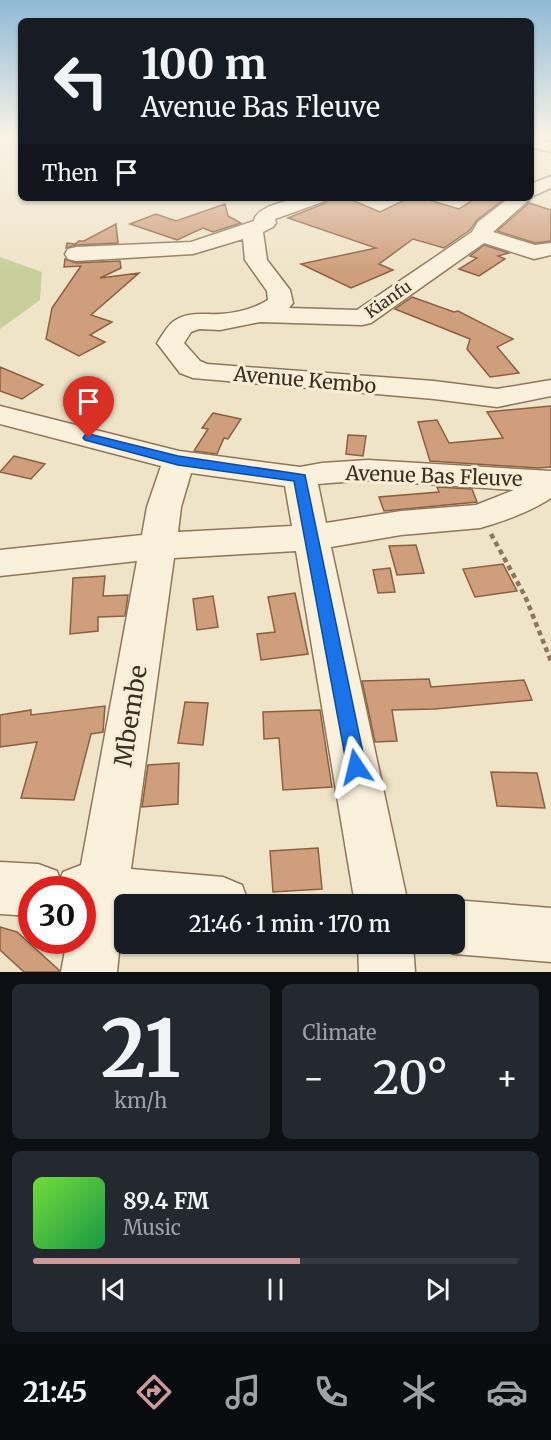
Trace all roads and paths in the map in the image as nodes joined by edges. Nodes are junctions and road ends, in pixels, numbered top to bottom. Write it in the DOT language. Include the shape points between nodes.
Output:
graph roads {
  1 [pos="551,181"];
  2 [pos="534,190"];
  3 [pos="307,201"];
  4 [pos="516,201"];
  5 [pos="252,230"];
  6 [pos="482,235"];
  7 [pos="551,249"];
  8 [pos="76,254"];
  9 [pos="260,315"];
  10 [pos="551,388"];
  11 [pos="0,415"];
  12 [pos="178,460"];
  13 [pos="300,478"];
  14 [pos="551,483"];
  15 [pos="480,516"];
  16 [pos="314,537"];
  17 [pos="158,546"];
  18 [pos="0,563"];
  19 [pos="551,661"];
  20 [pos="96,876"];
  21 [pos="0,888"];
  22 [pos="18,889"];
  23 [pos="96,892"];
  24 [pos="115,894"];
  25 [pos="380,894"];
  26 [pos="465,928"];
  27 [pos="551,935"];
  28 [pos="90,954"];
  29 [pos="386,954"];
  30 [pos="89,972"];
  31 [pos="387,972"];
  1 -- 2 [label="street"];
  3 -- 5 [label="street" via="268,215 263,219 266,223"];
  4 -- 6 [label="street, Kianfu" via="485,226"];
  5 -- 8 [label="street" via="193,248"];
  5 -- 9 [label="street" via="256,260 278,290 281,303"];
  6 -- 7 [label="street" via="534,252"];
  6 -- 9 [label="street, Kianfu" via="362,318"];
  9 -- 10 [label="street, Avenue Kembo" via="220,322 189,322 170,343 190,367 203,372 496,398"];
  11 -- 12 [label="street, Avenue Bas Fleuve"];
  12 -- 13 [label="street, Avenue Bas Fleuve"];
  12 -- 17 [label="street, Mbembe"];
  13 -- 14 [label="street, Avenue Bas Fleuve" via="322,472 368,470"];
  13 -- 16 [label="street"];
  14 -- 15 [label="street" via="529,497"];
  15 -- 16 [label="street"];
  15 -- 19 [label="path" via="512,567"];
  16 -- 17 [label="street"];
  16 -- 25 [label="street"];
  17 -- 18 [label="street"];
  17 -- 20 [label="street, Mbembe"];
  21 -- 22 [label="street"];
  23 -- 24 [label="street"];
  26 -- 27 [label="street"];
  28 -- 30 [label="street, Mbembe"];
  29 -- 31 [label="street"];
}
